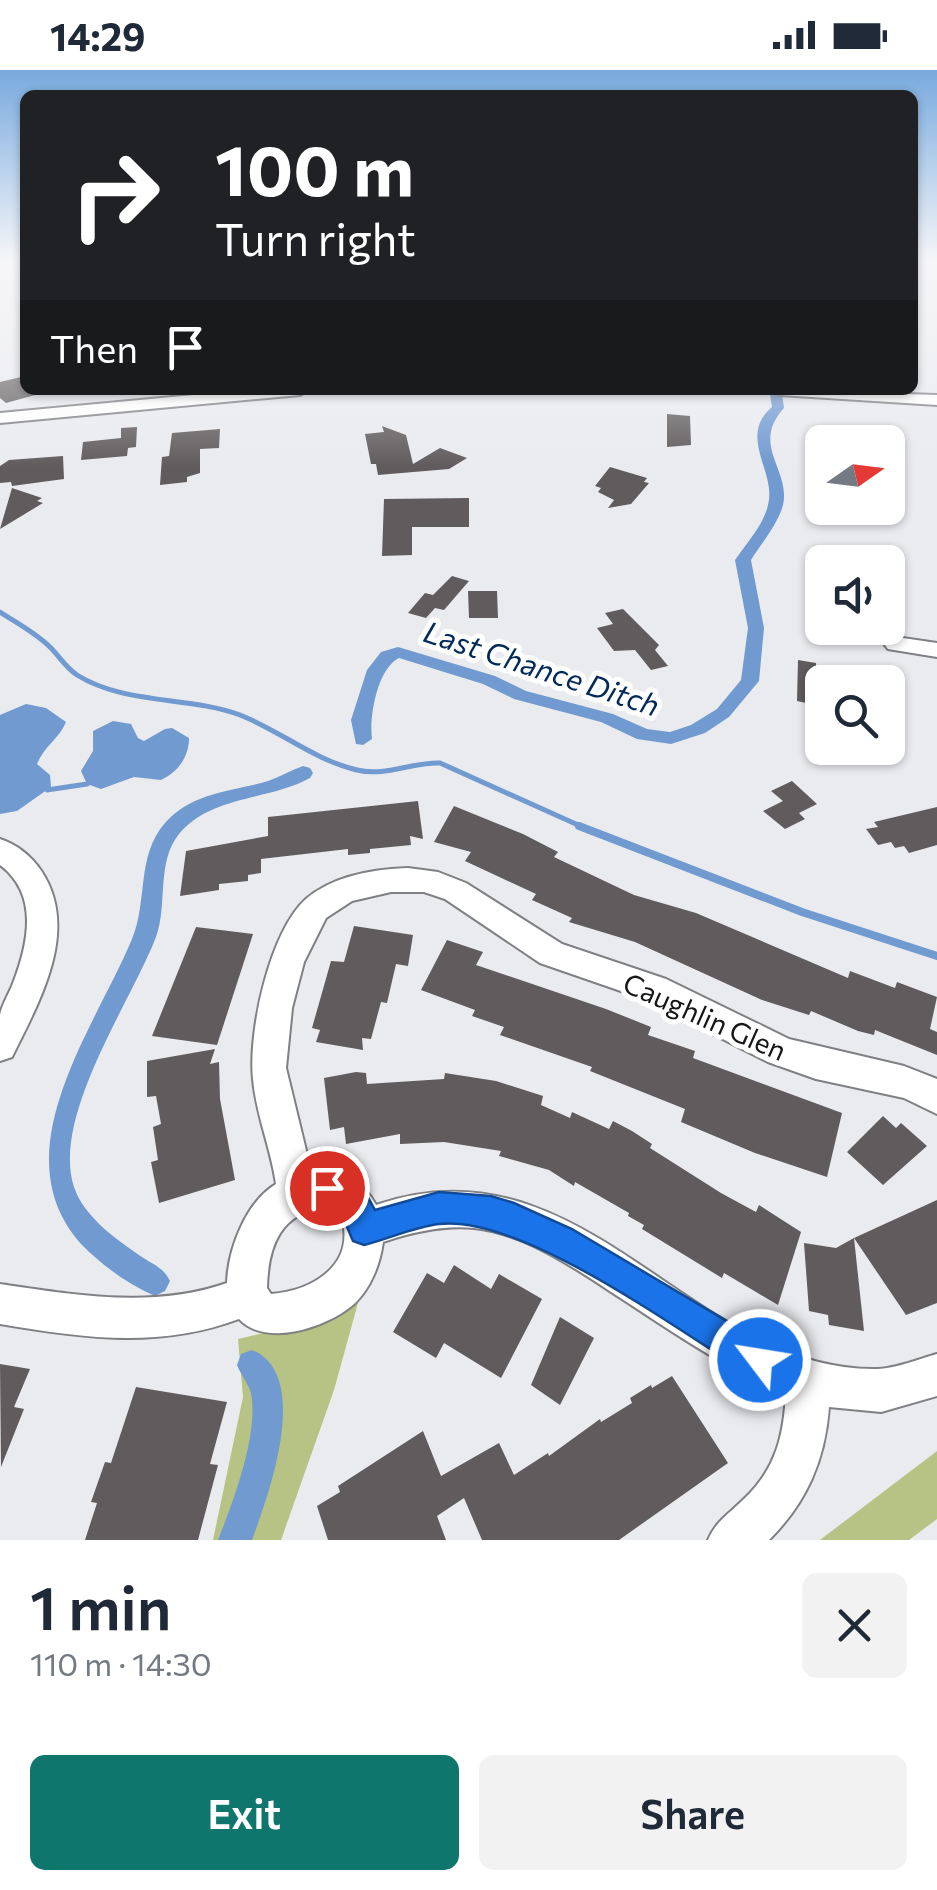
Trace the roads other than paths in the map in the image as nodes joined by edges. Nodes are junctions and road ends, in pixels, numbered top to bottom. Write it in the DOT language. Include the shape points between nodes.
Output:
graph roads {
  1 [pos="195,395"];
  2 [pos="858,395"];
  3 [pos="132,398"];
  4 [pos="937,400"];
  5 [pos="0,418"];
  6 [pos="903,645"];
  7 [pos="937,650"];
  8 [pos="0,850"];
  9 [pos="0,1046"];
  10 [pos="937,1097"];
  11 [pos="296,1194"];
  12 [pos="364,1229"];
  13 [pos="248,1296"];
  14 [pos="0,1304"];
  15 [pos="937,1375"];
  16 [pos="808,1381"];
  17 [pos="732,1540"];
  1 -- 3 [label="street"];
  2 -- 4 [label="street"];
  3 -- 5 [label="street"];
  6 -- 7 [label="street"];
  8 -- 9 [label="street" via="14,857 36,889 44,931 34,975"];
  10 -- 11 [label="street, Caughlin Glen" via="892,1078 786,1054 653,988 551,954 450,889 419,880 388,882 351,890 316,908 278,1001 271,1088"];
  11 -- 12 [label="street" via="340,1190 358,1208"];
  11 -- 13 [label="street" via="269,1218 246,1274"];
  12 -- 13 [label="street" via="354,1274 332,1296 267,1314"];
  12 -- 16 [label="street" via="439,1208 514,1218"];
  13 -- 14 [label="street" via="156,1321"];
  15 -- 16 [label="street" via="874,1390"];
  16 -- 17 [label="street" via="808,1424 794,1475 761,1519"];
}
